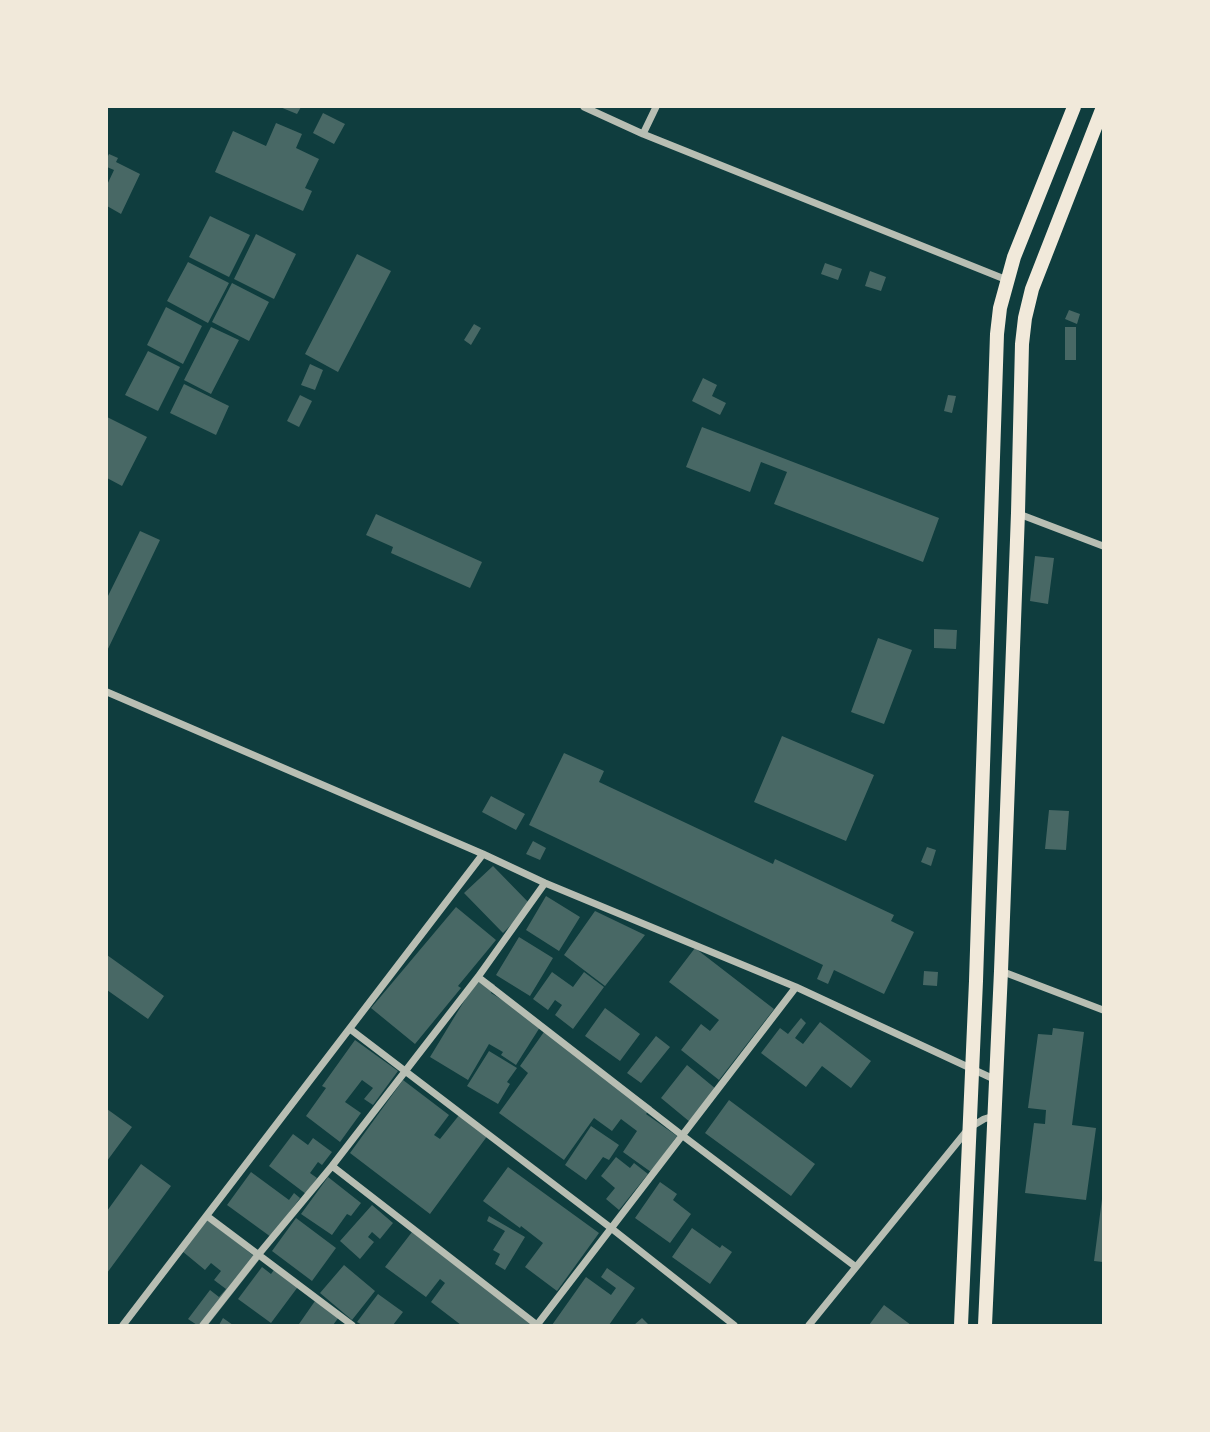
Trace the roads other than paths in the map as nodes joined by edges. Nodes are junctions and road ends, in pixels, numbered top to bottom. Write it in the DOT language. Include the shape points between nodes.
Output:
graph roads {
  1 [pos="584,107"];
  2 [pos="656,107"];
  3 [pos="1074,107"];
  4 [pos="1103,107"];
  5 [pos="643,134"];
  6 [pos="1007,280"];
  7 [pos="1018,513"];
  8 [pos="1103,546"];
  9 [pos="107,692"];
  10 [pos="483,854"];
  11 [pos="545,883"];
  12 [pos="1001,971"];
  13 [pos="478,977"];
  14 [pos="796,987"];
  15 [pos="1103,1010"];
  16 [pos="350,1029"];
  17 [pos="972,1069"];
  18 [pos="405,1070"];
  19 [pos="996,1080"];
  20 [pos="994,1116"];
  21 [pos="969,1128"];
  22 [pos="683,1136"];
  23 [pos="332,1166"];
  24 [pos="207,1216"];
  25 [pos="611,1228"];
  26 [pos="258,1255"];
  27 [pos="856,1266"];
  28 [pos="123,1325"];
  29 [pos="203,1325"];
  30 [pos="352,1325"];
  31 [pos="537,1325"];
  32 [pos="734,1325"];
  33 [pos="809,1325"];
  34 [pos="961,1325"];
  35 [pos="985,1325"];
  1 -- 5 [label="street"];
  2 -- 5 [label="street"];
  3 -- 6 [label="main road"];
  4 -- 7 [label="main road" via="1031,289 1022,344"];
  5 -- 6 [label="street"];
  6 -- 17 [label="main road" via="997,334"];
  7 -- 8 [label="street"];
  7 -- 12 [label="main road"];
  9 -- 10 [label="street"];
  10 -- 11 [label="street"];
  10 -- 16 [label="street"];
  11 -- 13 [label="street"];
  11 -- 14 [label="street"];
  12 -- 15 [label="street"];
  12 -- 19 [label="main road"];
  13 -- 18 [label="street"];
  13 -- 22 [label="street"];
  14 -- 17 [label="street"];
  14 -- 22 [label="street"];
  16 -- 18 [label="street"];
  16 -- 24 [label="street"];
  17 -- 19 [label="street"];
  17 -- 21 [label="main road"];
  18 -- 23 [label="street"];
  18 -- 25 [label="street"];
  19 -- 20 [label="main road"];
  20 -- 21 [label="street"];
  20 -- 35 [label="main road"];
  21 -- 27 [label="street"];
  21 -- 34 [label="main road"];
  22 -- 25 [label="street"];
  22 -- 27 [label="street"];
  23 -- 26 [label="street"];
  23 -- 31 [label="street"];
  24 -- 26 [label="street"];
  24 -- 28 [label="street"];
  25 -- 31 [label="street"];
  25 -- 32 [label="street"];
  26 -- 29 [label="street"];
  26 -- 30 [label="street"];
  27 -- 33 [label="street"];
}
